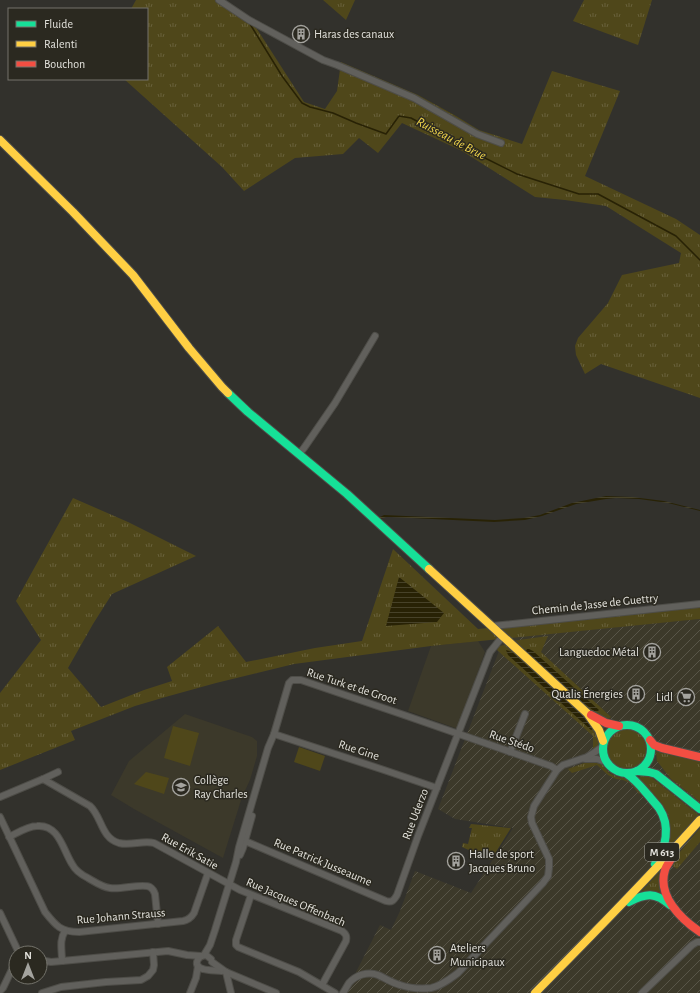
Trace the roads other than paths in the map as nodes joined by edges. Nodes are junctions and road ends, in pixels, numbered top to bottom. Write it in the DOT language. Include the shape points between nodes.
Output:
graph roads {
  1 [pos="219,0"];
  2 [pos="0,140"];
  3 [pos="501,143"];
  4 [pos="375,336"];
  5 [pos="299,454"];
  6 [pos="700,604"];
  7 [pos="493,626"];
  8 [pos="503,636"];
  9 [pos="587,713"];
  10 [pos="525,714"];
  11 [pos="619,726"];
  12 [pos="458,734"];
  13 [pos="274,737"];
  14 [pos="650,740"];
  15 [pos="603,744"];
  16 [pos="510,752"];
  17 [pos="651,752"];
  18 [pos="700,758"];
  19 [pos="582,759"];
  20 [pos="606,762"];
  21 [pos="557,770"];
  22 [pos="637,771"];
  23 [pos="58,772"];
  24 [pos="627,774"];
  25 [pos="43,779"];
  26 [pos="666,781"];
  27 [pos="437,788"];
  28 [pos="0,797"];
  29 [pos="700,809"];
  30 [pos="0,817"];
  31 [pos="700,820"];
  32 [pos="700,824"];
  33 [pos="9,836"];
  34 [pos="245,841"];
  35 [pos="236,862"];
  36 [pos="208,873"];
  37 [pos="230,885"];
  38 [pos="251,895"];
  39 [pos="393,901"];
  40 [pos="677,912"];
  41 [pos="0,913"];
  42 [pos="605,922"];
  43 [pos="158,924"];
  44 [pos="65,930"];
  45 [pos="700,932"];
  46 [pos="700,942"];
  47 [pos="15,945"];
  48 [pos="210,945"];
  49 [pos="153,952"];
  50 [pos="187,955"];
  51 [pos="203,956"];
  52 [pos="48,961"];
  53 [pos="62,961"];
  54 [pos="211,961"];
  55 [pos="202,967"];
  56 [pos="226,972"];
  57 [pos="8,978"];
  58 [pos="322,985"];
  59 [pos="0,992"];
  60 [pos="42,993"];
  61 [pos="190,993"];
  62 [pos="231,993"];
  63 [pos="276,993"];
  64 [pos="335,993"];
  65 [pos="343,993"];
  66 [pos="535,993"];
  67 [pos="642,993"];
  1 -- 3 [label="street" via="249,20 323,60 414,98 477,134"];
  2 -- 5 [label="main road" via="133,275 222,387"];
  4 -- 5 [label="street" via="335,403"];
  5 -- 7 [label="main road" via="363,508"];
  6 -- 7 [label="street, Chemin de Jasse de Guettry"];
  7 -- 8 [label="main road"];
  8 -- 9 [label="main road"];
  8 -- 12 [label="street, Rue Uderzo" via="490,652"];
  9 -- 11 [label="main road" via="601,721"];
  9 -- 15 [label="main road" via="599,730"];
  10 -- 16 [label="street"];
  11 -- 14 [label="main road" via="635,726 643,730"];
  11 -- 15 [label="main road" via="607,734"];
  12 -- 13 [label="street, Rue Turk et de Groot" via="300,680 292,680"];
  12 -- 16 [label="street, Rue Stédo"];
  12 -- 27 [label="street, Rue Uderzo"];
  13 -- 27 [label="street, Rue Gine"];
  13 -- 34 [label="street"];
  13 -- 35 [label="street" via="268,748"];
  14 -- 17 [label="main road"];
  14 -- 18 [label="main road" via="662,748"];
  15 -- 19 [label="street"];
  15 -- 20 [label="main road"];
  16 -- 21 [label="street, Rue Stédo"];
  17 -- 22 [label="main road" via="649,760"];
  17 -- 26 [label="main road" via="655,766"];
  19 -- 20 [label="street"];
  19 -- 21 [label="street" via="563,765"];
  20 -- 24 [label="main road" via="612,768"];
  21 -- 65 [label="street" via="534,806 531,817 533,828 549,859 548,876 458,973 432,988 400,985 368,973 350,982"];
  22 -- 24 [label="main road"];
  22 -- 26 [label="main road" via="656,774"];
  23 -- 25 [label="street"];
  24 -- 42 [label="main road, M 613" via="635,779 658,808 665,822 665,846 657,861"];
  25 -- 28 [label="street"];
  25 -- 36 [label="street, Rue Erik Satie" via="90,806 105,833 114,841 125,844 148,841 154,843"];
  26 -- 29 [label="main road"];
  27 -- 39 [label="street, Rue Uderzo"];
  30 -- 33 [label="street, Rue Johann Strauss"];
  31 -- 42 [label="main road, M 613"];
  32 -- 40 [label="main road" via="665,868 664,888"];
  33 -- 43 [label="street" via="33,826 45,826 58,837 72,866 81,874 111,888 149,886 155,894"];
  33 -- 44 [label="street, Rue Johann Strauss" via="45,912"];
  34 -- 35 [label="street"];
  34 -- 39 [label="street, Rue Patrick Jusseaume" via="386,901"];
  35 -- 37 [label="street"];
  36 -- 37 [label="street, Rue Erik Satie"];
  36 -- 43 [label="street, Rue Johann Strauss" via="192,917 188,920"];
  37 -- 38 [label="street, Rue Jacques Offenbach"];
  37 -- 48 [label="street"];
  38 -- 58 [label="street" via="236,945 299,972"];
  38 -- 58 [label="street, Rue Jacques Offenbach" via="345,933 346,941"];
  40 -- 42 [label="main road, M 613" via="660,896 645,894 628,902"];
  40 -- 45 [label="main road, M 613"];
  41 -- 47 [label="street"];
  42 -- 66 [label="main road, M 613"];
  43 -- 44 [label="street, Rue Johann Strauss" via="79,932"];
  44 -- 53 [label="street" via="61,942"];
  46 -- 67 [label="street" via="692,945"];
  48 -- 51 [label="street"];
  48 -- 54 [label="street"];
  49 -- 50 [label="street" via="168,951"];
  49 -- 53 [label="street"];
  49 -- 60 [label="street" via="153,970 141,980 62,987"];
  50 -- 51 [label="street"];
  50 -- 55 [label="street"];
  51 -- 54 [label="street" via="208,956"];
  51 -- 55 [label="street" via="198,959"];
  52 -- 53 [label="street"];
  54 -- 55 [label="street" via="210,967"];
  54 -- 56 [label="street"];
  55 -- 56 [label="street"];
  55 -- 61 [label="street"];
  56 -- 62 [label="street"];
  56 -- 63 [label="street"];
  57 -- 59 [label="street"];
  58 -- 64 [label="street"];
}
